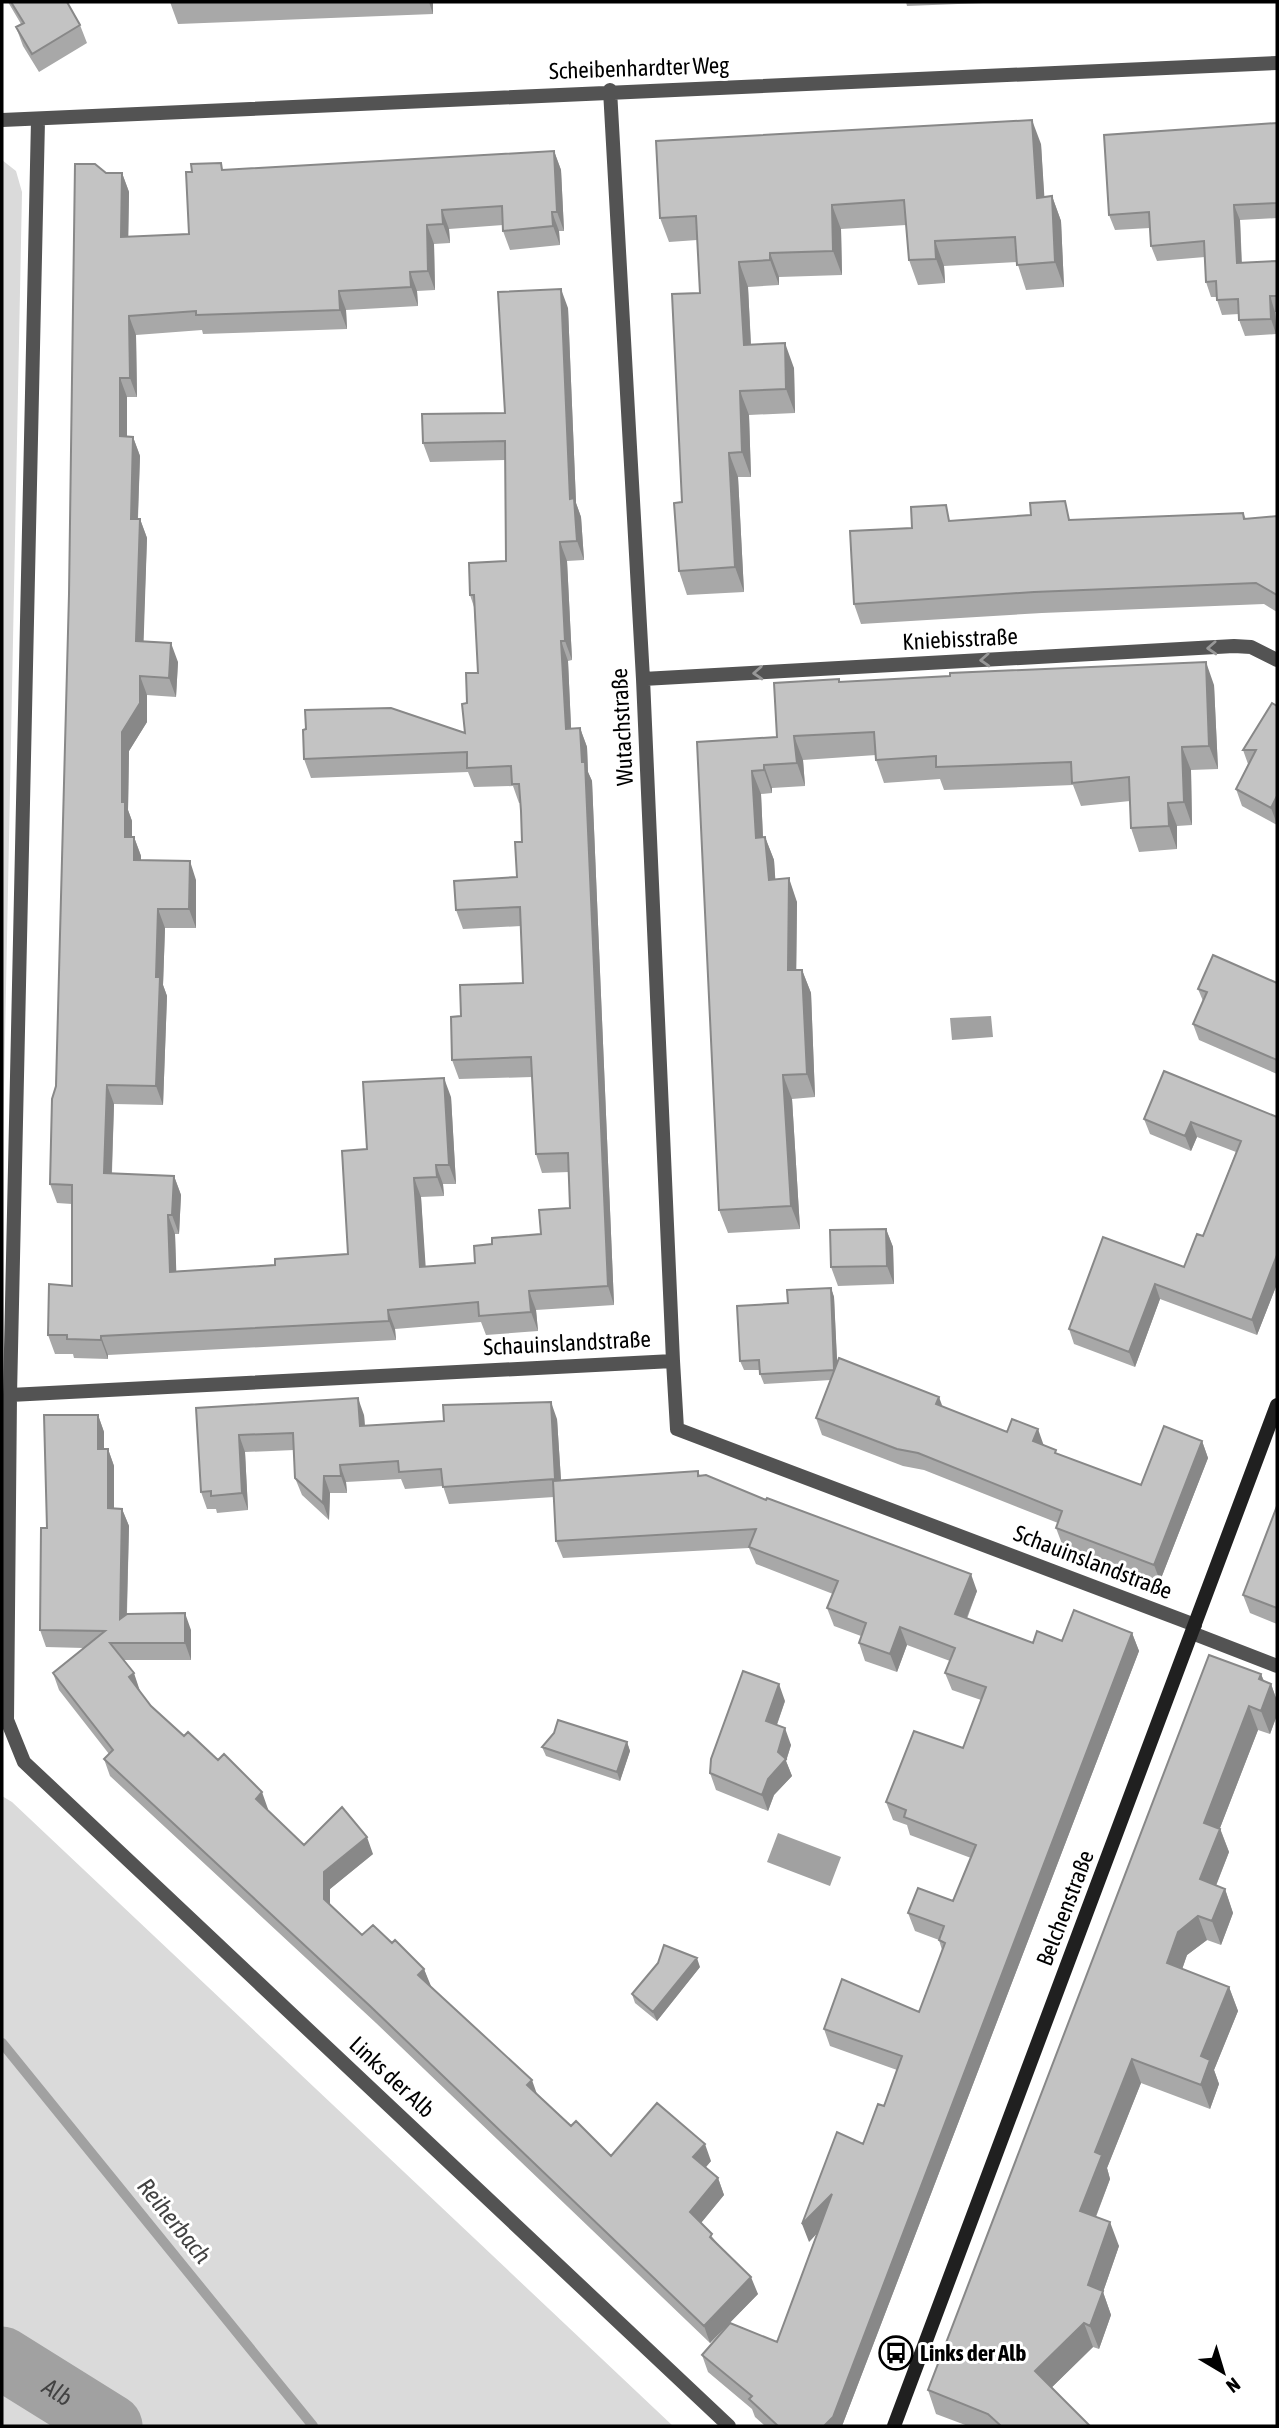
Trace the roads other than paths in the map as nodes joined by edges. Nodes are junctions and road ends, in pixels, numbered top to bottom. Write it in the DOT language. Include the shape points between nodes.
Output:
graph roads {
  1 [pos="1277,63"];
  2 [pos="610,90"];
  3 [pos="2,120"];
  4 [pos="38,120"];
  5 [pos="1277,660"];
  6 [pos="643,679"];
  7 [pos="673,1361"];
  8 [pos="10,1395"];
  9 [pos="1277,1405"];
  10 [pos="1194,1629"];
  11 [pos="1277,1666"];
  12 [pos="729,2426"];
  13 [pos="894,2426"];
  1 -- 2 [label="street, Scheibenhardter Weg" via="854,84"];
  2 -- 4 [label="street, Scheibenhardter Weg"];
  2 -- 6 [label="street, Wutachstraße"];
  3 -- 4 [label="street, Scheibenhardter Weg"];
  4 -- 8 [label="street"];
  5 -- 6 [label="street, Kniebisstraße, one-way" via="1251,647 1234,646"];
  6 -- 7 [label="street, Wutachstraße"];
  7 -- 8 [label="street, Schauinslandstraße"];
  7 -- 10 [label="street, Schauinslandstraße" via="677,1429"];
  8 -- 12 [label="street, Links der Alb" via="7,1720 24,1762"];
  9 -- 10 [label="street, Belchenstraße"];
  10 -- 11 [label="street, Schauinslandstraße"];
  10 -- 13 [label="street, Belchenstraße"];
}
